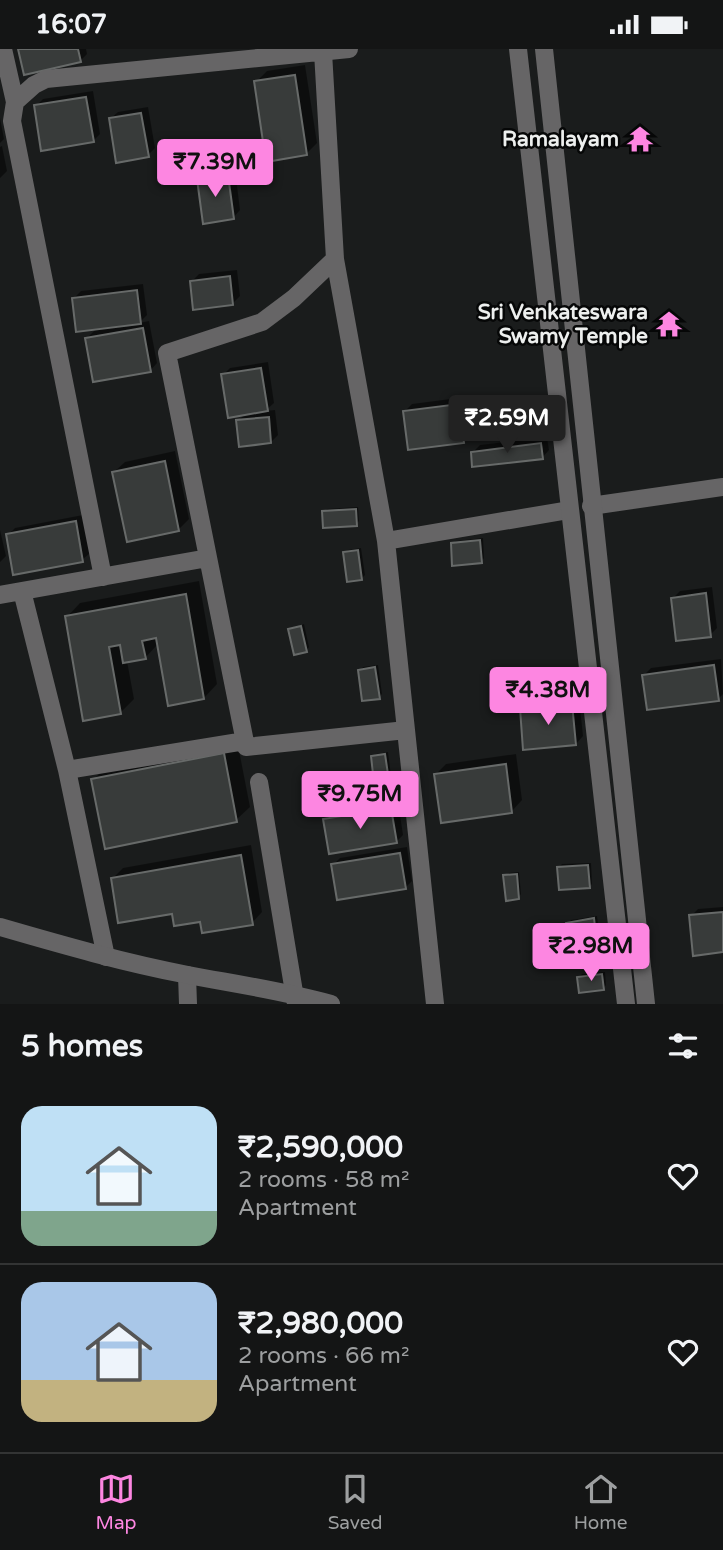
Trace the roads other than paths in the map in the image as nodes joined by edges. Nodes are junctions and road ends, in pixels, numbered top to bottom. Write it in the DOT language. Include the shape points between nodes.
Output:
graph roads {
  1 [pos="3,49"];
  2 [pos="349,49"];
  3 [pos="518,49"];
  4 [pos="544,49"];
  5 [pos="323,52"];
  6 [pos="15,103"];
  7 [pos="335,259"];
  8 [pos="723,487"];
  9 [pos="591,506"];
  10 [pos="569,510"];
  11 [pos="386,541"];
  12 [pos="208,558"];
  13 [pos="103,577"];
  14 [pos="22,591"];
  15 [pos="0,594"];
  16 [pos="406,730"];
  17 [pos="245,741"];
  18 [pos="67,770"];
  19 [pos="259,782"];
  20 [pos="0,927"];
  21 [pos="106,957"];
  22 [pos="187,975"];
  23 [pos="296,999"];
  24 [pos="188,1004"];
  25 [pos="331,1004"];
  26 [pos="435,1004"];
  27 [pos="626,1004"];
  28 [pos="646,1004"];
  1 -- 6 [label="street"];
  2 -- 5 [label="street"];
  3 -- 10 [label="street"];
  4 -- 9 [label="street"];
  5 -- 6 [label="street" via="46,79"];
  5 -- 7 [label="street"];
  6 -- 13 [label="street" via="12,121"];
  7 -- 11 [label="street"];
  7 -- 12 [label="street" via="262,322 167,353"];
  8 -- 9 [label="street"];
  9 -- 28 [label="street"];
  10 -- 11 [label="street"];
  10 -- 27 [label="street"];
  11 -- 16 [label="street"];
  12 -- 13 [label="street"];
  12 -- 17 [label="street"];
  13 -- 14 [label="street"];
  14 -- 15 [label="street"];
  14 -- 18 [label="street"];
  16 -- 17 [label="street" via="246,747"];
  16 -- 26 [label="street"];
  17 -- 18 [label="street"];
  18 -- 21 [label="street"];
  19 -- 23 [label="street"];
  20 -- 21 [label="street"];
  21 -- 22 [label="street"];
  22 -- 23 [label="street"];
  22 -- 24 [label="street"];
  23 -- 25 [label="street"];
}
